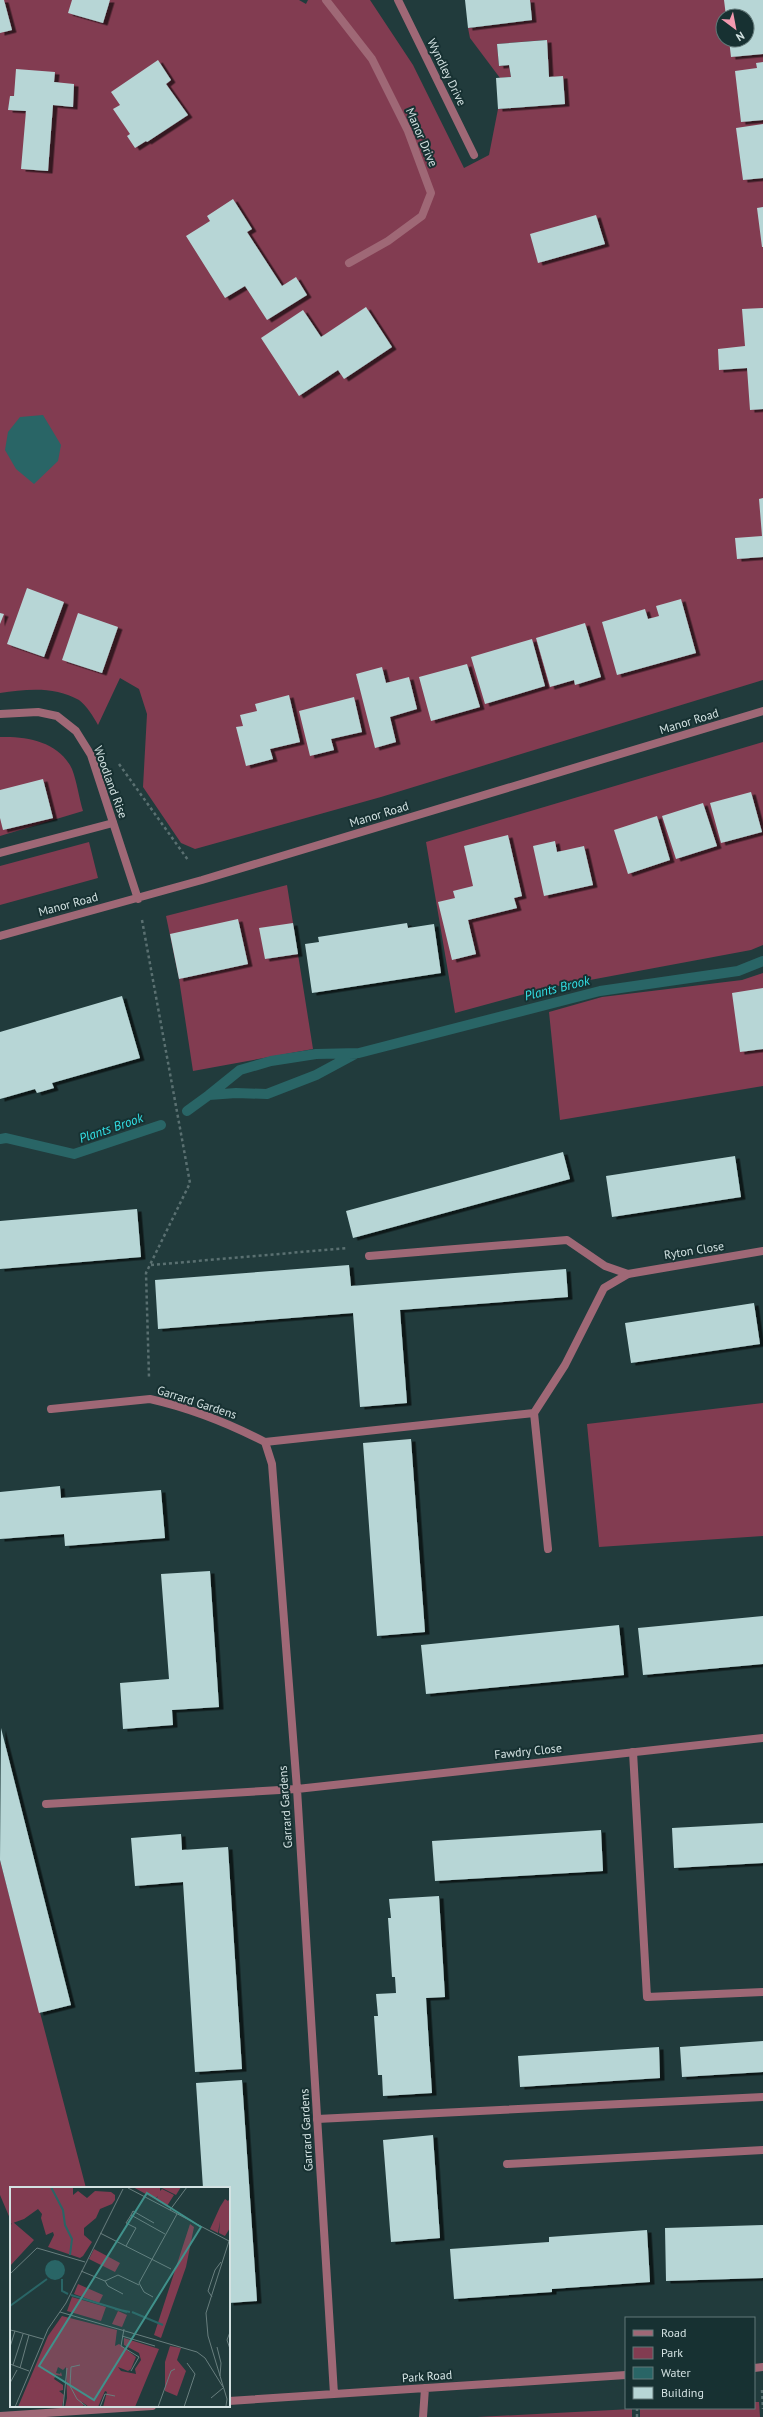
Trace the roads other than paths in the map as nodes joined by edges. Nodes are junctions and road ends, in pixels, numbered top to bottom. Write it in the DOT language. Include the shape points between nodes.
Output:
graph roads {
  1 [pos="326,0"];
  2 [pos="398,0"];
  3 [pos="474,155"];
  4 [pos="349,263"];
  5 [pos="763,711"];
  6 [pos="0,714"];
  7 [pos="113,823"];
  8 [pos="0,853"];
  9 [pos="138,898"];
  10 [pos="0,936"];
  11 [pos="763,1251"];
  12 [pos="369,1256"];
  13 [pos="628,1274"];
  14 [pos="51,1409"];
  15 [pos="534,1413"];
  16 [pos="264,1442"];
  17 [pos="548,1549"];
  18 [pos="763,1738"];
  19 [pos="633,1752"];
  20 [pos="297,1789"];
  21 [pos="46,1804"];
  22 [pos="763,1992"];
  23 [pos="763,2097"];
  24 [pos="317,2119"];
  25 [pos="763,2150"];
  26 [pos="507,2164"];
  27 [pos="625,2375"];
  28 [pos="425,2388"];
  29 [pos="334,2394"];
  30 [pos="230,2401"];
  31 [pos="137,2407"];
  32 [pos="0,2416"];
  33 [pos="423,2417"];
  1 -- 4 [label="street, Manor Drive" via="372,59 408,130 432,193 422,216 388,241"];
  2 -- 3 [label="street, Wyndley Drive"];
  5 -- 9 [label="street, Manor Road"];
  6 -- 7 [label="street, Woodland Rise" via="38,712 57,716 76,731 91,755"];
  7 -- 8 [label="street"];
  7 -- 9 [label="street, Woodland Rise"];
  9 -- 10 [label="street, Manor Road"];
  11 -- 13 [label="street, Ryton Close"];
  12 -- 13 [label="street" via="567,1240 605,1266"];
  13 -- 15 [label="street" via="604,1288 565,1365"];
  14 -- 16 [label="street, Garrard Gardens" via="150,1399 228,1422"];
  15 -- 16 [label="street"];
  15 -- 17 [label="street"];
  16 -- 20 [label="street, Garrard Gardens" via="272,1464"];
  18 -- 19 [label="street, Fawdry Close"];
  19 -- 20 [label="street, Fawdry Close"];
  19 -- 22 [label="street" via="647,1997"];
  20 -- 21 [label="street, Fawdry Close"];
  20 -- 24 [label="street, Garrard Gardens"];
  23 -- 24 [label="street"];
  24 -- 29 [label="street, Garrard Gardens"];
  25 -- 26 [label="street"];
  27 -- 28 [label="street, Park Road"];
  28 -- 29 [label="street, Park Road"];
  28 -- 33 [label="street"];
  29 -- 30 [label="street, Park Road"];
  31 -- 32 [label="street"];
}
